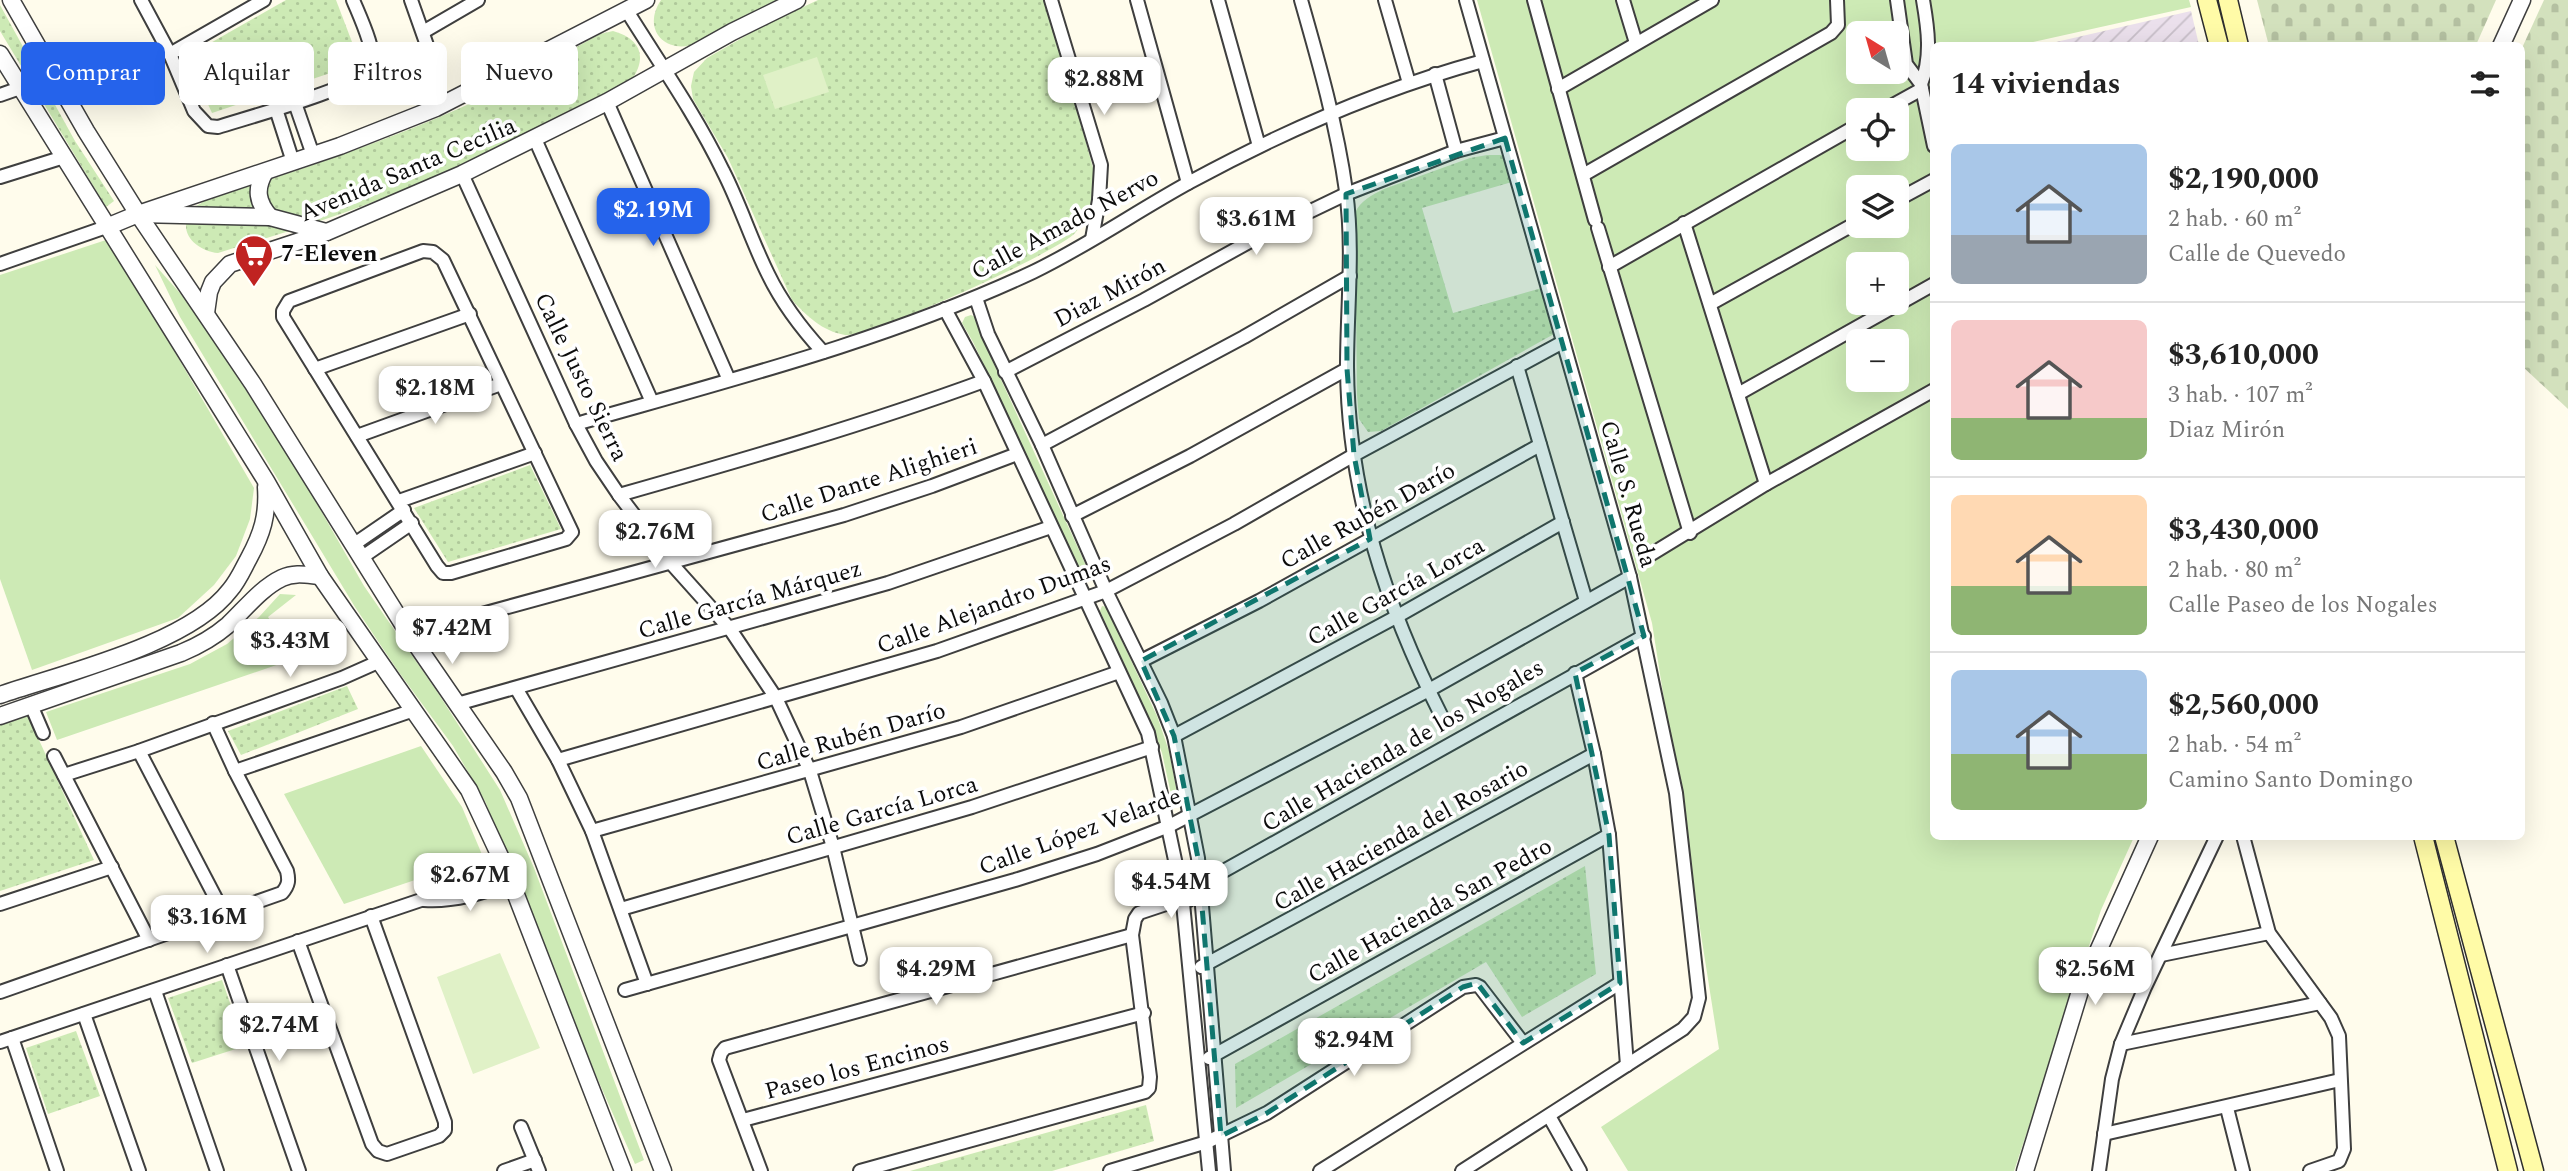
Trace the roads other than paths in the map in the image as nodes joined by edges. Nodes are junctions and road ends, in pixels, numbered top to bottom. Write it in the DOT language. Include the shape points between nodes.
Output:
graph roads {
  1 [pos="10,0"];
  2 [pos="141,0"];
  3 [pos="264,0"];
  4 [pos="353,0"];
  5 [pos="411,0"];
  6 [pos="478,0"];
  7 [pos="646,0"];
  8 [pos="797,0"];
  9 [pos="1051,0"];
  10 [pos="1137,0"];
  11 [pos="1218,0"];
  12 [pos="1301,0"];
  13 [pos="1385,0"];
  14 [pos="1466,0"];
  15 [pos="1534,0"];
  16 [pos="1623,0"];
  17 [pos="1712,0"];
  18 [pos="1837,0"];
  19 [pos="1897,0"];
  20 [pos="1923,0"];
  21 [pos="2207,0"];
  22 [pos="2228,0"];
  23 [pos="2522,0"];
  24 [pos="627,11"];
  25 [pos="423,32"];
  26 [pos="2218,42"];
  27 [pos="2238,42"];
  28 [pos="2503,42"];
  29 [pos="1636,43"];
  30 [pos="0,54"];
  31 [pos="170,54"];
  32 [pos="1483,61"];
  33 [pos="664,70"];
  34 [pos="1434,74"];
  35 [pos="1409,83"];
  36 [pos="1922,87"];
  37 [pos="20,88"];
  38 [pos="1559,89"];
  39 [pos="0,95"];
  40 [pos="314,96"];
  41 [pos="1904,98"];
  42 [pos="607,102"];
  43 [pos="289,105"];
  44 [pos="296,105"];
  45 [pos="436,108"];
  46 [pos="276,109"];
  47 [pos="1332,111"];
  48 [pos="1930,126"];
  49 [pos="1846,132"];
  50 [pos="1505,138"];
  51 [pos="535,139"];
  52 [pos="1259,145"];
  53 [pos="1456,152"];
  54 [pos="313,155"];
  55 [pos="64,157"];
  56 [pos="293,162"];
  57 [pos="265,172"];
  58 [pos="462,174"];
  59 [pos="1583,175"];
  60 [pos="0,177"];
  61 [pos="1930,182"];
  62 [pos="1188,183"];
  63 [pos="1346,194"];
  64 [pos="1909,194"];
  65 [pos="138,214"];
  66 [pos="270,217"];
  67 [pos="1684,223"];
  68 [pos="109,226"];
  69 [pos="1846,229"];
  70 [pos="327,232"];
  71 [pos="1092,239"];
  72 [pos="0,264"];
  73 [pos="1609,267"];
  74 [pos="1350,276"];
  75 [pos="1930,286"];
  76 [pos="976,298"];
  77 [pos="1710,304"];
  78 [pos="945,309"];
  79 [pos="206,313"];
  80 [pos="470,314"];
  81 [pos="1563,342"];
  82 [pos="823,352"];
  83 [pos="1517,366"];
  84 [pos="315,369"];
  85 [pos="1347,369"];
  86 [pos="1005,372"];
  87 [pos="729,380"];
  88 [pos="984,381"];
  89 [pos="502,384"];
  90 [pos="1930,392"];
  91 [pos="1738,394"];
  92 [pos="652,402"];
  93 [pos="576,424"];
  94 [pos="357,436"];
  95 [pos="1042,445"];
  96 [pos="1540,445"];
  97 [pos="535,453"];
  98 [pos="1017,454"];
  99 [pos="1354,455"];
  100 [pos="266,481"];
  101 [pos="1766,484"];
  102 [pos="619,495"];
  103 [pos="401,505"];
  104 [pos="1072,516"];
  105 [pos="1563,522"];
  106 [pos="412,523"];
  107 [pos="1051,527"];
  108 [pos="1690,533"];
  109 [pos="1370,539"];
  110 [pos="357,552"];
  111 [pos="1650,555"];
  112 [pos="670,562"];
  113 [pos="320,576"];
  114 [pos="1629,577"];
  115 [pos="1106,591"];
  116 [pos="1085,599"];
  117 [pos="1586,601"];
  118 [pos="211,610"];
  119 [pos="1396,617"];
  120 [pos="225,627"];
  121 [pos="730,629"];
  122 [pos="409,634"];
  123 [pos="1644,636"];
  124 [pos="1140,661"];
  125 [pos="378,662"];
  126 [pos="1119,672"];
  127 [pos="1575,673"];
  128 [pos="516,688"];
  129 [pos="1429,691"];
  130 [pos="0,695"];
  131 [pos="776,698"];
  132 [pos="457,704"];
  133 [pos="32,705"];
  134 [pos="414,710"];
  135 [pos="0,716"];
  136 [pos="1442,718"];
  137 [pos="213,723"];
  138 [pos="43,733"];
  139 [pos="1174,736"];
  140 [pos="1152,747"];
  141 [pos="139,751"];
  142 [pos="1594,754"];
  143 [pos="54,756"];
  144 [pos="558,760"];
  145 [pos="235,771"];
  146 [pos="810,771"];
  147 [pos="64,775"];
  148 [pos="1189,817"];
  149 [pos="1169,826"];
  150 [pos="592,831"];
  151 [pos="1609,835"];
  152 [pos="2148,840"];
  153 [pos="2215,840"];
  154 [pos="2244,840"];
  155 [pos="2424,840"];
  156 [pos="2445,840"];
  157 [pos="833,847"];
  158 [pos="112,867"];
  159 [pos="508,876"];
  160 [pos="1200,891"];
  161 [pos="1183,897"];
  162 [pos="424,900"];
  163 [pos="0,904"];
  164 [pos="621,909"];
  165 [pos="224,914"];
  166 [pos="371,916"];
  167 [pos="852,925"];
  168 [pos="2269,933"];
  169 [pos="1132,935"];
  170 [pos="149,940"];
  171 [pos="298,941"];
  172 [pos="2161,956"];
  173 [pos="860,959"];
  174 [pos="227,965"];
  175 [pos="1207,966"];
  176 [pos="1190,970"];
  177 [pos="1620,983"];
  178 [pos="647,984"];
  179 [pos="625,990"];
  180 [pos="155,991"];
  181 [pos="0,992"];
  182 [pos="2320,1003"];
  183 [pos="1144,1013"];
  184 [pos="84,1014"];
  185 [pos="6,1040"];
  186 [pos="1522,1043"];
  187 [pos="2121,1044"];
  188 [pos="1216,1055"];
  189 [pos="1199,1063"];
  190 [pos="1627,1065"];
  191 [pos="2340,1080"];
  192 [pos="630,1086"];
  193 [pos="2227,1108"];
  194 [pos="1549,1116"];
  195 [pos="743,1120"];
  196 [pos="521,1127"];
  197 [pos="2104,1134"];
  198 [pos="1221,1136"];
  199 [pos="1206,1142"];
  200 [pos="1156,1164"];
  201 [pos="537,1166"];
  202 [pos="57,1171"];
  203 [pos="139,1171"];
  204 [pos="216,1171"];
  205 [pos="299,1171"];
  206 [pos="504,1171"];
  207 [pos="623,1171"];
  208 [pos="654,1171"];
  209 [pos="663,1171"];
  210 [pos="761,1171"];
  211 [pos="860,1171"];
  212 [pos="1110,1171"];
  213 [pos="1209,1171"];
  214 [pos="1224,1171"];
  215 [pos="1320,1171"];
  216 [pos="1462,1171"];
  217 [pos="1580,1171"];
  218 [pos="2025,1171"];
  219 [pos="2099,1171"];
  220 [pos="2243,1171"];
  221 [pos="2310,1171"];
  222 [pos="2508,1171"];
  223 [pos="2533,1171"];
  1 -- 65 [label="street"];
  2 -- 31 [label="street"];
  3 -- 31 [label="street"];
  4 -- 40 [label="street" via="372,54 372,68 359,79"];
  5 -- 25 [label="street"];
  6 -- 25 [label="street"];
  7 -- 24 [label="street, Avenida Santa Cecilia"];
  8 -- 33 [label="street, Avenida Santa Cecilia"];
  9 -- 71 [label="street" via="1101,165"];
  10 -- 62 [label="street"];
  11 -- 52 [label="street"];
  12 -- 47 [label="street"];
  13 -- 35 [label="street"];
  14 -- 32 [label="street, Calle S. Rueda"];
  15 -- 38 [label="street"];
  16 -- 29 [label="street"];
  17 -- 29 [label="street"];
  18 -- 59 [label="street" via="1838,24 1831,33"];
  19 -- 36 [label="street" via="1906,64"];
  20 -- 36 [label="street" via="1929,65"];
  21 -- 26 [label="main road"];
  22 -- 27 [label="main road"];
  23 -- 28 [label="street"];
  24 -- 33 [label="street"];
  24 -- 45 [label="street, Avenida Santa Cecilia"];
  25 -- 45 [label="street"];
  29 -- 38 [label="street"];
  30 -- 37 [label="street"];
  31 -- 46 [label="street" via="194,111 208,125 218,127"];
  32 -- 34 [label="street, Calle Amado Nervo"];
  32 -- 50 [label="street, Calle S. Rueda"];
  33 -- 42 [label="street, Avenida Santa Cecilia"];
  33 -- 82 [label="street" via="724,171 779,295"];
  34 -- 35 [label="street, Calle Amado Nervo"];
  34 -- 53 [label="street"];
  35 -- 47 [label="street, Calle Amado Nervo"];
  36 -- 41 [label="street"];
  36 -- 48 [label="street"];
  37 -- 39 [label="street"];
  37 -- 55 [label="street"];
  38 -- 59 [label="street"];
  42 -- 51 [label="street, Avenida Santa Cecilia"];
  42 -- 87 [label="street"];
  43 -- 46 [label="street"];
  44 -- 54 [label="street"];
  45 -- 54 [label="street, Avenida Santa Cecilia"];
  46 -- 56 [label="street"];
  47 -- 52 [label="street, Calle Amado Nervo"];
  47 -- 63 [label="street"];
  49 -- 67 [label="street"];
  50 -- 53 [label="street, Diaz Mirón"];
  50 -- 81 [label="street, Calle S. Rueda"];
  51 -- 58 [label="street, Avenida Santa Cecilia"];
  51 -- 92 [label="street"];
  52 -- 62 [label="street, Calle Amado Nervo"];
  53 -- 63 [label="street, Diaz Mirón"];
  54 -- 56 [label="street, Avenida Santa Cecilia"];
  55 -- 60 [label="street"];
  55 -- 68 [label="street"];
  56 -- 57 [label="street, Avenida Santa Cecilia"];
  57 -- 65 [label="street, Avenida Santa Cecilia"];
  57 -- 66 [label="street" via="259,200"];
  58 -- 70 [label="street, Avenida Santa Cecilia"];
  58 -- 93 [label="street, Calle Justo Sierra"];
  59 -- 73 [label="street"];
  61 -- 64 [label="street"];
  62 -- 71 [label="street, Calle Amado Nervo"];
  63 -- 74 [label="street"];
  63 -- 86 [label="street, Diaz Mirón"];
  65 -- 66 [label="street"];
  65 -- 68 [label="street, Avenida Santa Cecilia"];
  65 -- 79 [label="street"];
  66 -- 70 [label="street"];
  67 -- 73 [label="street"];
  67 -- 77 [label="street"];
  68 -- 72 [label="street"];
  68 -- 100 [label="street"];
  69 -- 77 [label="street"];
  70 -- 79 [label="street, Avenida Santa Cecilia" via="230,264 213,282"];
  71 -- 76 [label="street, Calle Amado Nervo"];
  73 -- 108 [label="street"];
  74 -- 85 [label="street"];
  74 -- 95 [label="street"];
  75 -- 91 [label="street"];
  76 -- 78 [label="street, Calle Amado Nervo"];
  76 -- 86 [label="street"];
  77 -- 91 [label="street"];
  78 -- 82 [label="street, Calle Amado Nervo"];
  78 -- 88 [label="street"];
  79 -- 110 [label="street"];
  80 -- 84 [label="street"];
  80 -- 84 [label="street" via="443,260 423,251 285,306 283,317"];
  80 -- 89 [label="street"];
  81 -- 83 [label="street, Calle Alejandro Dumas"];
  81 -- 114 [label="street, Calle S. Rueda"];
  82 -- 87 [label="street, Calle Amado Nervo"];
  83 -- 96 [label="street"];
  83 -- 99 [label="street, Calle Alejandro Dumas"];
  84 -- 94 [label="street"];
  85 -- 99 [label="street"];
  85 -- 104 [label="street"];
  86 -- 95 [label="street"];
  87 -- 92 [label="street, Calle Amado Nervo"];
  88 -- 98 [label="street"];
  88 -- 102 [label="street" via="802,443"];
  89 -- 94 [label="street"];
  89 -- 97 [label="street"];
  90 -- 101 [label="street"];
  91 -- 101 [label="street"];
  92 -- 93 [label="street, Calle Amado Nervo"];
  93 -- 102 [label="street, Calle Justo Sierra"];
  94 -- 103 [label="street"];
  95 -- 104 [label="street"];
  96 -- 105 [label="street"];
  96 -- 109 [label="street, Calle Rubén Darío"];
  97 -- 103 [label="street"];
  97 -- 106 [label="street" via="572,532 566,539 443,573"];
  98 -- 107 [label="street"];
  98 -- 112 [label="street, Calle Dante Alighieri" via="844,515"];
  99 -- 109 [label="street"];
  99 -- 115 [label="street, Calle Alejandro Dumas"];
  100 -- 113 [label="street"];
  100 -- 118 [label="street" via="268,510 257,543 230,591"];
  101 -- 108 [label="street"];
  102 -- 112 [label="street, Calle Justo Sierra"];
  103 -- 106 [label="street"];
  103 -- 110 [label="street"];
  104 -- 115 [label="street"];
  105 -- 117 [label="street"];
  105 -- 119 [label="street, Calle García Lorca"];
  106 -- 110 [label="street"];
  107 -- 116 [label="street"];
  107 -- 121 [label="street, Calle García Márquez" via="888,583"];
  108 -- 111 [label="street"];
  109 -- 119 [label="street"];
  109 -- 124 [label="street, Calle Rubén Darío"];
  110 -- 122 [label="street"];
  112 -- 121 [label="street, Calle Justo Sierra"];
  112 -- 122 [label="street, Calle Dante Alighieri"];
  113 -- 120 [label="street" via="282,578"];
  113 -- 125 [label="street"];
  114 -- 117 [label="street, Calle López Velarde"];
  114 -- 123 [label="street, Calle S. Rueda"];
  115 -- 116 [label="street, Calle Alejandro Dumas"];
  115 -- 124 [label="street"];
  116 -- 126 [label="street"];
  116 -- 131 [label="street, Calle Alejandro Dumas" via="937,651"];
  117 -- 129 [label="street, Calle López Velarde"];
  118 -- 120 [label="street"];
  118 -- 130 [label="street" via="175,634"];
  119 -- 129 [label="street"];
  119 -- 139 [label="street, Calle García Lorca"];
  120 -- 133 [label="street" via="181,653"];
  121 -- 128 [label="street, Calle García Márquez"];
  121 -- 131 [label="street, Calle Justo Sierra"];
  122 -- 132 [label="street"];
  123 -- 127 [label="street, Calle Hacienda de los Nogales"];
  123 -- 190 [label="street, Calle S. Rueda" via="1676,793 1699,998 1697,1010 1683,1029"];
  124 -- 139 [label="street"];
  125 -- 134 [label="street"];
  125 -- 137 [label="street"];
  126 -- 140 [label="street"];
  126 -- 146 [label="street, Calle Rubén Darío" via="961,727"];
  127 -- 142 [label="street"];
  127 -- 160 [label="street, Calle Hacienda de los Nogales"];
  128 -- 132 [label="street, Calle García Márquez"];
  128 -- 144 [label="street"];
  129 -- 136 [label="street"];
  129 -- 148 [label="street, Calle López Velarde"];
  131 -- 144 [label="street, Calle Alejandro Dumas"];
  131 -- 146 [label="street, Calle Justo Sierra"];
  132 -- 192 [label="street" via="519,797"];
  133 -- 135 [label="street"];
  133 -- 138 [label="street"];
  134 -- 145 [label="street"];
  134 -- 159 [label="street" via="469,790"];
  137 -- 141 [label="street"];
  137 -- 145 [label="street"];
  139 -- 148 [label="street"];
  140 -- 149 [label="street"];
  140 -- 157 [label="street, Calle García Lorca"];
  141 -- 147 [label="street"];
  141 -- 165 [label="street"];
  142 -- 151 [label="street"];
  142 -- 175 [label="street, Calle Hacienda del Rosario"];
  143 -- 147 [label="street"];
  144 -- 150 [label="street"];
  145 -- 165 [label="street" via="289,881 282,893"];
  146 -- 150 [label="street, Calle Rubén Darío"];
  146 -- 157 [label="street, Calle Justo Sierra"];
  147 -- 158 [label="street"];
  148 -- 149 [label="street, Calle López Velarde"];
  148 -- 160 [label="street"];
  149 -- 161 [label="street"];
  149 -- 167 [label="street, Calle López Velarde" via="1015,880"];
  150 -- 164 [label="street"];
  151 -- 177 [label="street"];
  151 -- 188 [label="street, Calle Hacienda San Pedro"];
  152 -- 218 [label="street" via="2081,991"];
  153 -- 172 [label="street"];
  154 -- 168 [label="street"];
  155 -- 222 [label="main road"];
  156 -- 223 [label="main road"];
  157 -- 164 [label="street, Calle García Lorca"];
  157 -- 167 [label="street, Calle Justo Sierra"];
  158 -- 163 [label="street"];
  158 -- 170 [label="street"];
  159 -- 162 [label="street" via="465,897"];
  159 -- 162 [label="street" via="467,878"];
  159 -- 207 [label="street"];
  160 -- 161 [label="street, Calle Hacienda de los Nogales"];
  160 -- 175 [label="street"];
  161 -- 169 [label="street, Calle Hacienda de los Nogales" via="1139,913"];
  161 -- 176 [label="street"];
  162 -- 166 [label="street"];
  164 -- 178 [label="street"];
  165 -- 170 [label="street"];
  166 -- 171 [label="street"];
  166 -- 171 [label="street" via="445,1122 439,1136 387,1154 372,1144"];
  167 -- 173 [label="street, Calle Justo Sierra"];
  167 -- 178 [label="street, Calle López Velarde"];
  168 -- 172 [label="street"];
  168 -- 182 [label="street"];
  169 -- 183 [label="street"];
  169 -- 195 [label="street" via="732,1046 719,1060"];
  170 -- 181 [label="street"];
  171 -- 174 [label="street"];
  172 -- 187 [label="street"];
  174 -- 180 [label="street"];
  174 -- 205 [label="street"];
  175 -- 176 [label="street, Calle Hacienda del Rosario"];
  175 -- 188 [label="street"];
  176 -- 189 [label="street"];
  177 -- 186 [label="street"];
  177 -- 190 [label="street"];
  178 -- 179 [label="street, Calle López Velarde"];
  180 -- 184 [label="street"];
  180 -- 204 [label="street"];
  182 -- 187 [label="street"];
  182 -- 191 [label="street" via="2340,1036"];
  183 -- 195 [label="street, Paseo los Encinos"];
  183 -- 211 [label="street" via="1149,1088 1136,1096"];
  184 -- 185 [label="street"];
  184 -- 203 [label="street"];
  185 -- 202 [label="street"];
  186 -- 198 [label="street" via="1480,987 1463,987 1267,1113"];
  186 -- 215 [label="street"];
  187 -- 197 [label="street"];
  188 -- 189 [label="street, Calle Hacienda San Pedro"];
  188 -- 198 [label="street"];
  189 -- 199 [label="street"];
  190 -- 194 [label="street"];
  191 -- 193 [label="street"];
  191 -- 221 [label="street" via="2342,1155 2334,1164"];
  192 -- 208 [label="street" via="633,1115"];
  192 -- 209 [label="street"];
  193 -- 197 [label="street"];
  193 -- 220 [label="street"];
  194 -- 216 [label="street"];
  194 -- 217 [label="street"];
  195 -- 210 [label="street"];
  196 -- 201 [label="street"];
  197 -- 219 [label="street"];
  198 -- 199 [label="street"];
  198 -- 214 [label="street"];
  199 -- 200 [label="street"];
  199 -- 213 [label="street"];
  200 -- 212 [label="street"];
  201 -- 206 [label="street"];
}
